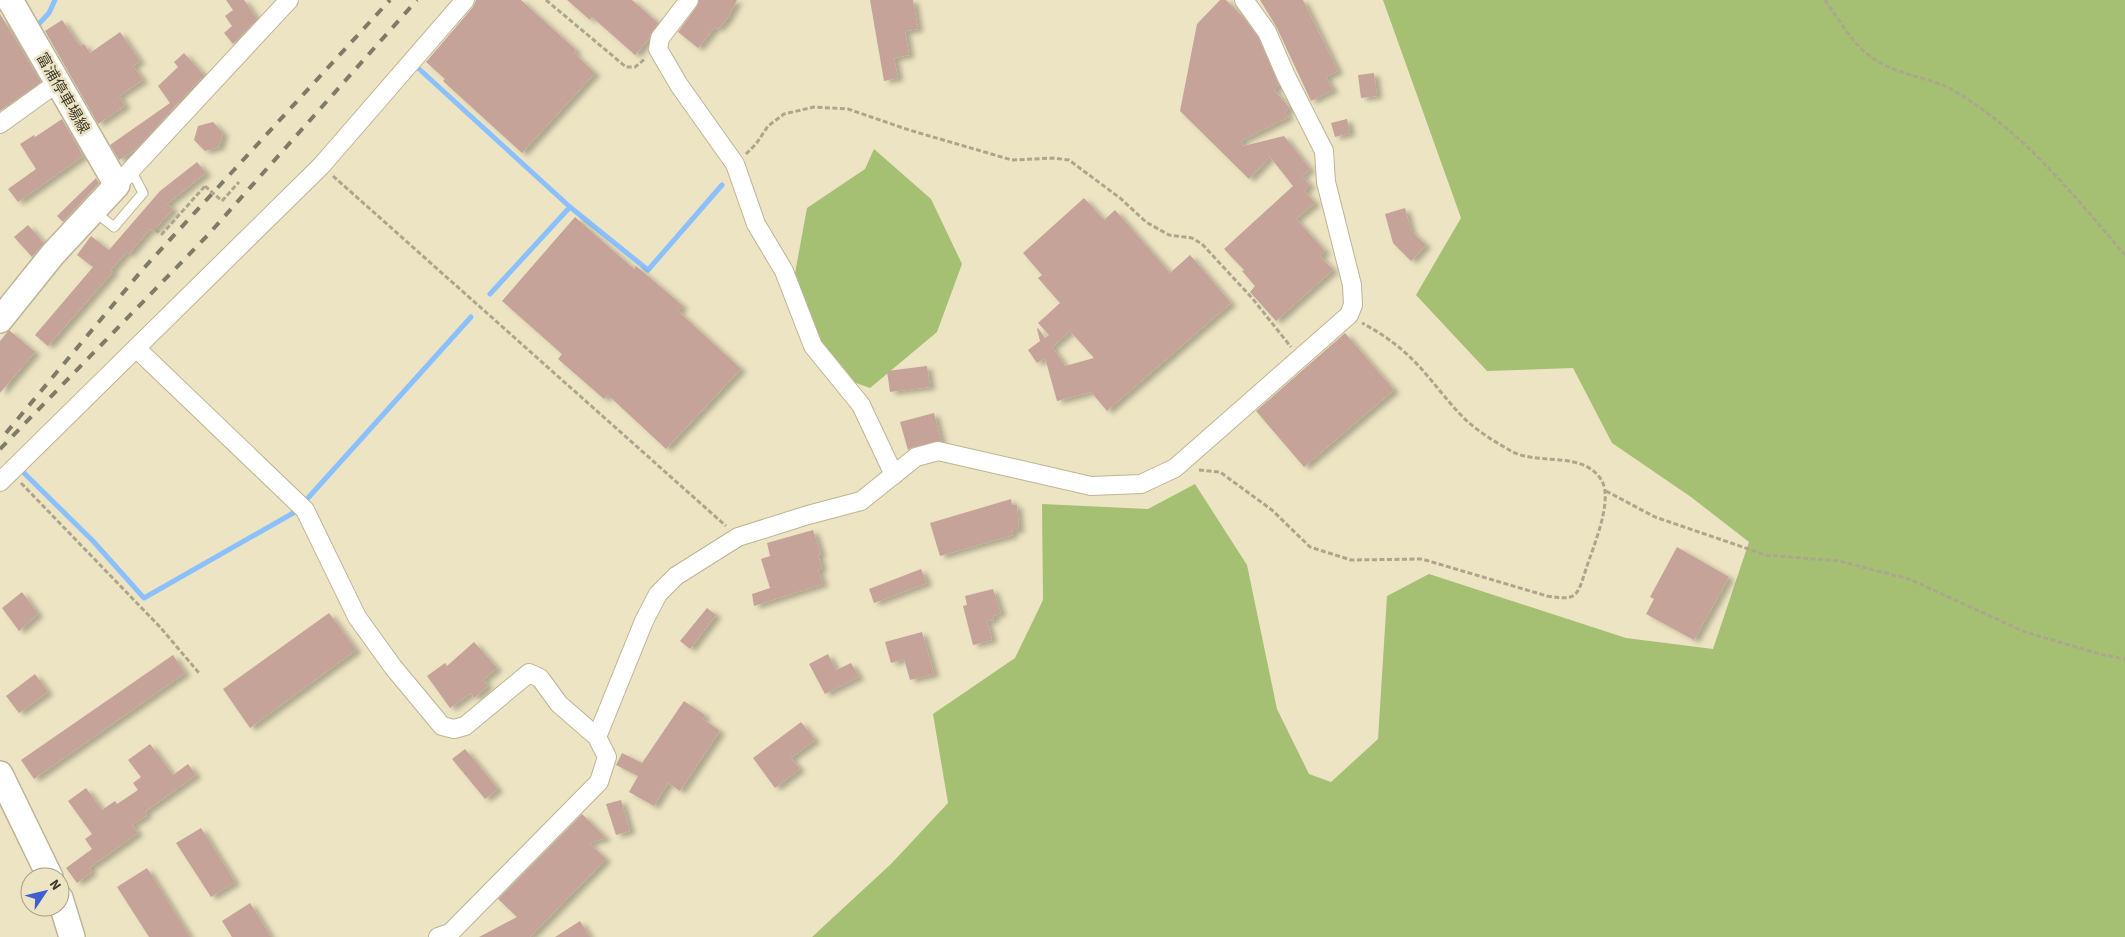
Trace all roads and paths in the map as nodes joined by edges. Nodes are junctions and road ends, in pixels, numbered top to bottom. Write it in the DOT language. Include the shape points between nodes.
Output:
graph roads {
  1 [pos="10,0"];
  2 [pos="289,0"];
  3 [pos="465,0"];
  4 [pos="546,0"];
  5 [pos="689,0"];
  6 [pos="1244,0"];
  7 [pos="1825,0"];
  8 [pos="658,49"];
  9 [pos="57,83"];
  10 [pos="0,124"];
  11 [pos="735,164"];
  12 [pos="321,166"];
  13 [pos="124,178"];
  14 [pos="239,182"];
  15 [pos="155,229"];
  16 [pos="2125,255"];
  17 [pos="1349,315"];
  18 [pos="0,320"];
  19 [pos="136,348"];
  20 [pos="1299,357"];
  21 [pos="1176,468"];
  22 [pos="894,475"];
  23 [pos="5,477"];
  24 [pos="1606,491"];
  25 [pos="738,537"];
  26 [pos="2125,659"];
  27 [pos="199,673"];
  28 [pos="597,737"];
  29 [pos="0,774"];
  30 [pos="45,867"];
  31 [pos="66,917"];
  32 [pos="72,937"];
  33 [pos="438,937"];
  1 -- 9 [label="street, 富浦停車場線"];
  2 -- 13 [label="street"];
  3 -- 12 [label="street"];
  4 -- 8 [label="path" via="626,67 635,67"];
  5 -- 8 [label="street" via="660,38"];
  6 -- 17 [label="street" via="1267,32 1324,150 1326,182 1352,285 1354,305"];
  7 -- 16 [label="path" via="1868,55 1894,71 1941,84 1978,106 2011,132 2088,210"];
  8 -- 11 [label="street" via="679,85"];
  9 -- 10 [label="street"];
  9 -- 13 [label="street, 富浦停車場線"];
  11 -- 20 [label="path" via="756,144 768,126 784,114 814,107 848,109 1012,160 1068,160 1120,198 1146,222 1169,235 1192,238 1202,244 1252,298"];
  11 -- 22 [label="street" via="756,224 784,271 813,346 862,405"];
  12 -- 19 [label="street"];
  12 -- 25 [label="path"];
  13 -- 18 [label="street" via="53,254"];
  14 -- 15 [label="path, bridge" via="222,201 205,186 162,234"];
  17 -- 20 [label="street"];
  17 -- 24 [label="path" via="1409,356 1468,422 1514,452 1581,463 1596,473"];
  19 -- 23 [label="street"];
  19 -- 28 [label="street" via="305,510 357,617 442,726 454,729 465,726 529,673 540,678 559,704"];
  20 -- 21 [label="street"];
  21 -- 22 [label="street" via="1141,484 1091,486 938,451 916,457"];
  21 -- 24 [label="path" via="1220,472 1272,510 1310,547 1352,560 1422,559 1566,599 1580,587 1602,519"];
  22 -- 25 [label="street" via="862,501"];
  23 -- 27 [label="path" via="160,627"];
  24 -- 26 [label="path" via="1655,517 1766,555 1839,562 1909,579 2025,632"];
  25 -- 28 [label="street" via="676,576 658,594"];
  28 -- 33 [label="street" via="607,757 599,782 450,933"];
  29 -- 30 [label="street"];
  31 -- 32 [label="street"];
}
